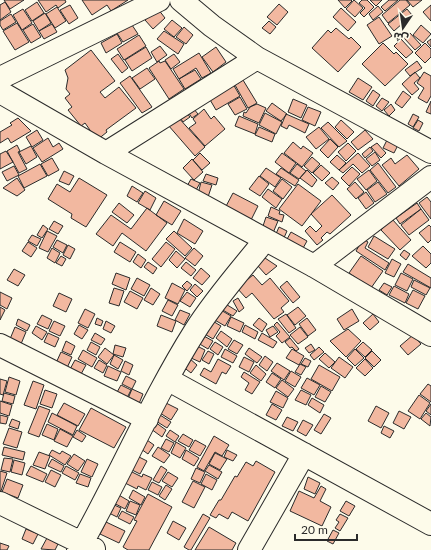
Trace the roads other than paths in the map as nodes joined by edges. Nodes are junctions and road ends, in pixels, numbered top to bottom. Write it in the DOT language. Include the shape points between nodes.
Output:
graph roads {
  1 [pos="159,0"];
  2 [pos="181,0"];
  3 [pos="257,58"];
  4 [pos="0,78"];
  5 [pos="0,92"];
  6 [pos="431,152"];
  7 [pos="106,153"];
  8 [pos="431,177"];
  9 [pos="265,240"];
  10 [pos="314,266"];
  11 [pos="431,334"];
  12 [pos="0,345"];
  13 [pos="167,379"];
  14 [pos="146,419"];
  15 [pos="304,454"];
  16 [pos="0,503"];
  17 [pos="431,524"];
  18 [pos="85,548"];
  19 [pos="249,550"];
  1 -- 4 [label="street"];
  2 -- 3 [label="street"];
  3 -- 6 [label="street"];
  3 -- 7 [label="street"];
  5 -- 7 [label="street"];
  7 -- 9 [label="street"];
  8 -- 10 [label="street"];
  9 -- 10 [label="street"];
  9 -- 13 [label="street" via="196,330"];
  10 -- 11 [label="street"];
  12 -- 14 [label="street"];
  13 -- 14 [label="street"];
  13 -- 15 [label="street"];
  14 -- 18 [label="street"];
  15 -- 17 [label="street"];
  15 -- 19 [label="street"];
  16 -- 18 [label="street"];
}
